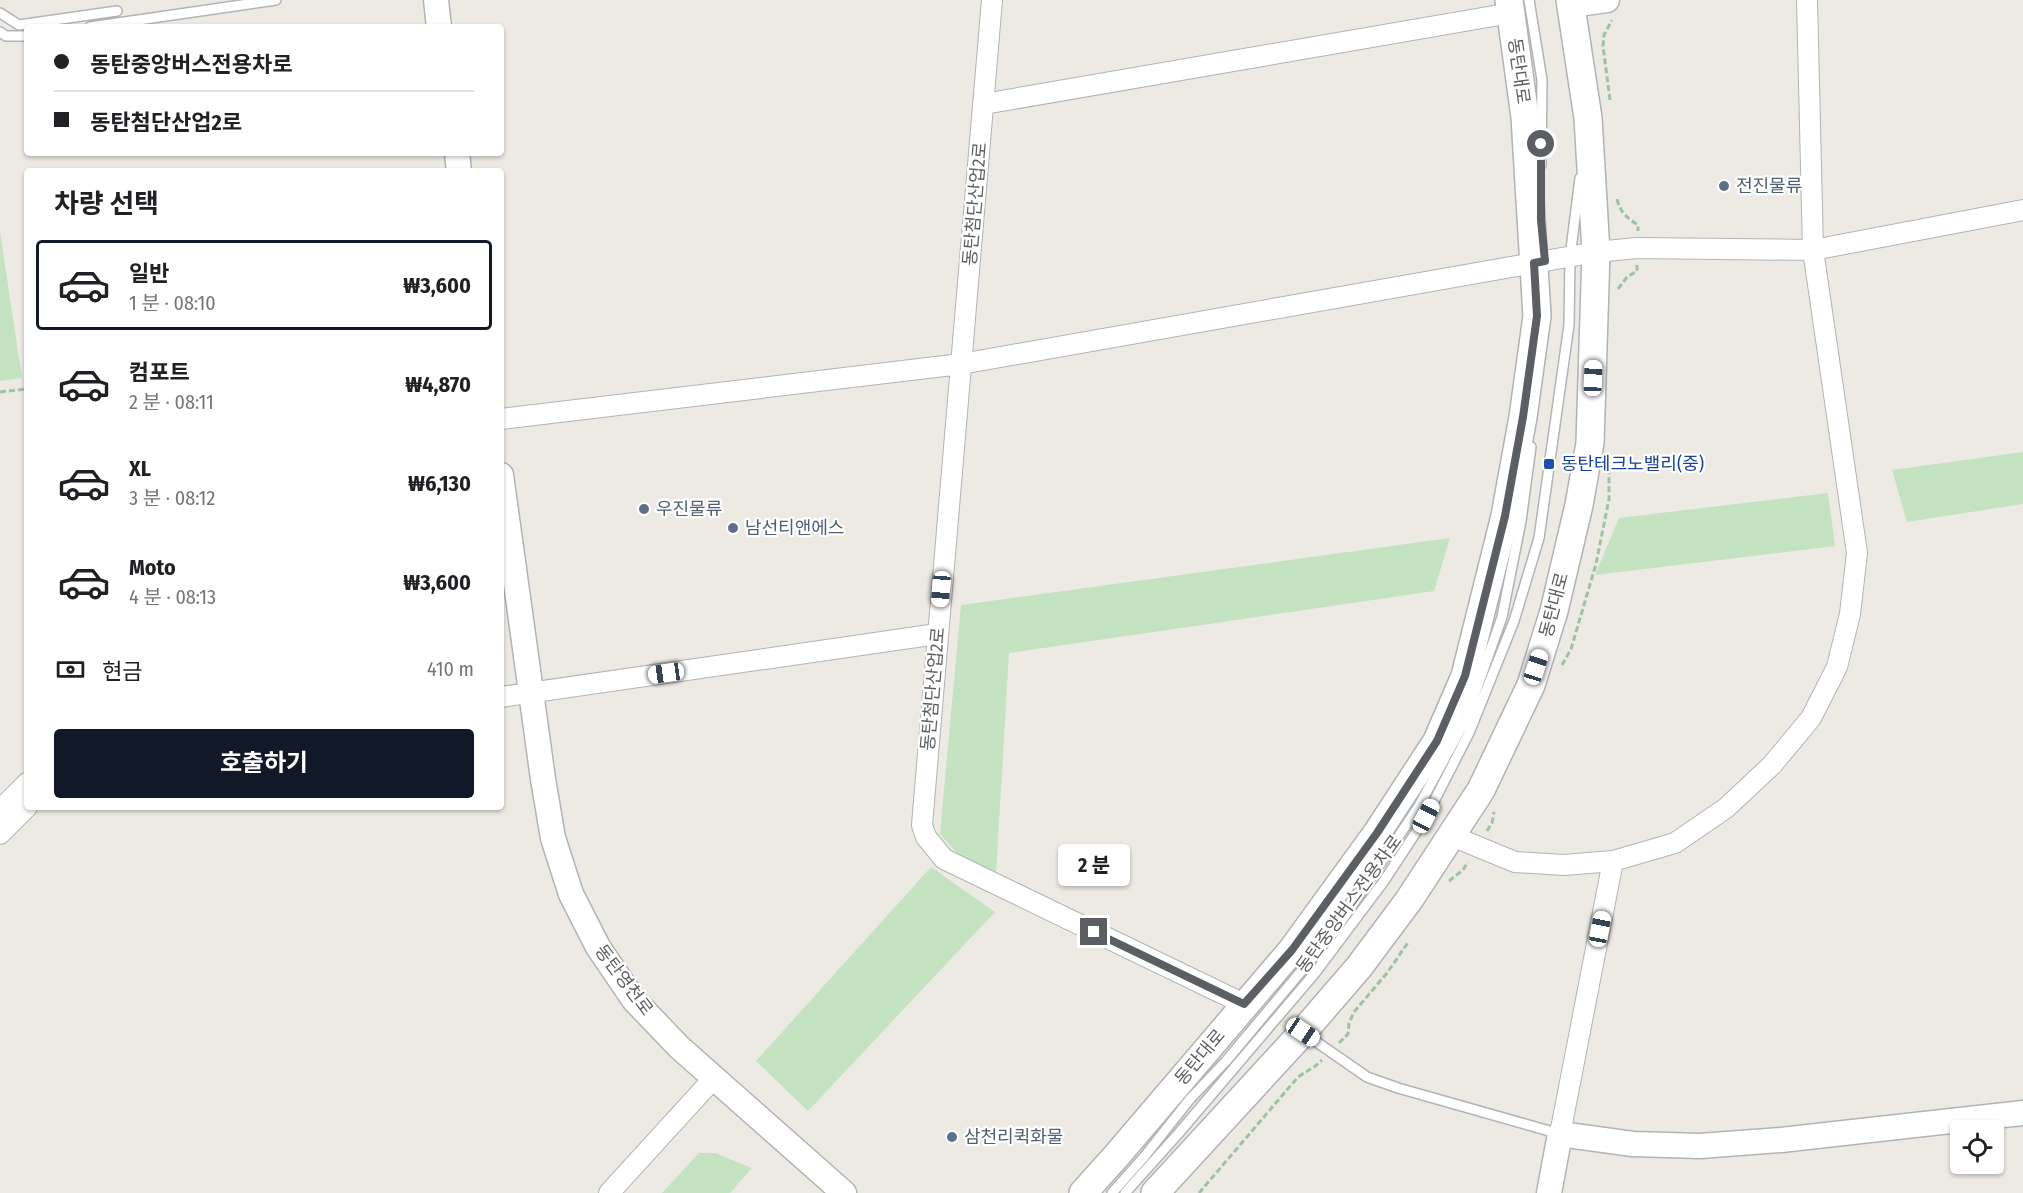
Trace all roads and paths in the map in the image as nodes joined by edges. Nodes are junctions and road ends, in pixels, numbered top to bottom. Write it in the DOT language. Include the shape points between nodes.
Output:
graph roads {
  1 [pos="276,0"];
  2 [pos="436,0"];
  3 [pos="992,0"];
  4 [pos="1807,0"];
  5 [pos="1571,2"];
  6 [pos="1516,4"];
  7 [pos="117,11"];
  8 [pos="1609,11"];
  9 [pos="0,14"];
  10 [pos="24,24"];
  11 [pos="26,24"];
  12 [pos="111,24"];
  13 [pos="440,24"];
  14 [pos="0,32"];
  15 [pos="24,36"];
  16 [pos="984,104"];
  17 [pos="1599,114"];
  18 [pos="1541,173"];
  19 [pos="1616,190"];
  20 [pos="2023,210"];
  21 [pos="1541,220"];
  22 [pos="1638,225"];
  23 [pos="1542,230"];
  24 [pos="1813,250"];
  25 [pos="1596,252"];
  26 [pos="1570,257"];
  27 [pos="1543,267"];
  28 [pos="1544,343"];
  29 [pos="962,364"];
  30 [pos="24,389"];
  31 [pos="0,392"];
  32 [pos="504,419"];
  33 [pos="1533,433"];
  34 [pos="504,497"];
  35 [pos="937,634"];
  36 [pos="504,691"];
  37 [pos="531,693"];
  38 [pos="504,697"];
  39 [pos="24,786"];
  40 [pos="0,810"];
  41 [pos="24,810"];
  42 [pos="0,834"];
  43 [pos="1452,836"];
  44 [pos="1613,861"];
  45 [pos="1244,1004"];
  46 [pos="1303,1032"];
  47 [pos="1312,1070"];
  48 [pos="714,1078"];
  49 [pos="2023,1113"];
  50 [pos="1560,1134"];
  51 [pos="1156,1192"];
  52 [pos="609,1193"];
  53 [pos="844,1193"];
  54 [pos="1083,1193"];
  55 [pos="1112,1193"];
  56 [pos="1125,1193"];
  57 [pos="1199,1193"];
  58 [pos="1549,1193"];
  1 -- 12 [label="lane"];
  2 -- 13 [label="street"];
  3 -- 16 [label="street, 동탄첨단산업2로"];
  4 -- 24 [label="street"];
  5 -- 8 [label="street"];
  5 -- 17 [label="main road, 동탄대로"];
  6 -- 16 [label="street"];
  6 -- 18 [label="lane" via="1542,80"];
  6 -- 27 [label="main road, 동탄대로"];
  7 -- 11 [label="lane"];
  8 -- 17 [label="path" via="1602,46"];
  9 -- 10 [label="lane"];
  14 -- 15 [label="lane"];
  16 -- 29 [label="street, 동탄첨단산업2로"];
  17 -- 25 [label="main road, 동탄대로"];
  17 -- 26 [label="lane"];
  19 -- 22 [label="path" via="1621,210"];
  20 -- 24 [label="street"];
  21 -- 23 [label="lane"];
  24 -- 25 [label="street" via="1637,248"];
  24 -- 44 [label="street" via="1857,553 1850,614 1837,667 1810,718 1772,765 1726,808 1675,843"];
  25 -- 26 [label="street"];
  25 -- 43 [label="main road, 동탄대로" via="1590,443 1554,611 1531,685 1481,790"];
  26 -- 27 [label="street"];
  26 -- 56 [label="lane" via="1569,325 1539,538 1514,621 1469,733 1426,816 1322,964"];
  27 -- 28 [label="lane"];
  27 -- 29 [label="street"];
  27 -- 45 [label="main road, 동탄대로" via="1505,516 1465,676 1437,741 1377,833 1292,950"];
  29 -- 32 [label="street"];
  29 -- 35 [label="street, 동탄첨단산업2로"];
  30 -- 31 [label="path"];
  33 -- 55 [label="lane, 동탄중앙버스전용차로" via="1502,617 1466,719 1419,806 1334,932"];
  34 -- 37 [label="street, 동탄영천로"];
  35 -- 37 [label="street"];
  35 -- 45 [label="street, 동탄첨단산업2로" via="922,825 934,849 944,859"];
  36 -- 37 [label="street"];
  37 -- 38 [label="street"];
  37 -- 48 [label="street, 동탄영천로" via="553,838 571,894 598,947 634,1000"];
  39 -- 40 [label="street"];
  41 -- 42 [label="street"];
  43 -- 44 [label="street" via="1515,862 1563,866"];
  43 -- 46 [label="main road, 동탄대로" via="1366,957"];
  44 -- 50 [label="street"];
  45 -- 54 [label="main road, 동탄대로"];
  46 -- 50 [label="lane" via="1367,1077"];
  46 -- 51 [label="main road, 동탄대로"];
  47 -- 57 [label="path" via="1298,1077"];
  48 -- 52 [label="street"];
  48 -- 53 [label="street, 동탄영천로"];
  49 -- 50 [label="street" via="1700,1146 1633,1144"];
  50 -- 58 [label="street"];
}
